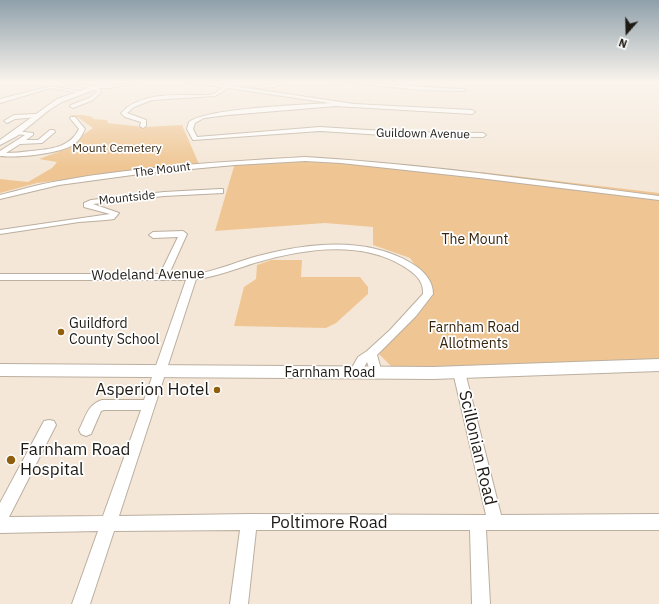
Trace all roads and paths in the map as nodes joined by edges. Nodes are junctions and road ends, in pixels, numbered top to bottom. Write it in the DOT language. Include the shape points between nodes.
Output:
graph roads {
  1 [pos="44,110"];
  2 [pos="126,110"];
  3 [pos="261,110"];
  4 [pos="436,110"];
  5 [pos="472,112"];
  6 [pos="28,113"];
  7 [pos="20,116"];
  8 [pos="36,116"];
  9 [pos="73,118"];
  10 [pos="7,121"];
  11 [pos="144,126"];
  12 [pos="52,131"];
  13 [pos="16,133"];
  14 [pos="483,135"];
  15 [pos="4,139"];
  16 [pos="20,142"];
  17 [pos="0,143"];
  18 [pos="0,154"];
  19 [pos="220,191"];
  20 [pos="0,197"];
  21 [pos="659,198"];
  22 [pos="0,232"];
  23 [pos="183,234"];
  24 [pos="192,234"];
  25 [pos="153,235"];
  26 [pos="0,277"];
  27 [pos="163,277"];
  28 [pos="192,277"];
  29 [pos="371,355"];
  30 [pos="659,365"];
  31 [pos="0,370"];
  32 [pos="160,372"];
  33 [pos="459,372"];
  34 [pos="355,373"];
  35 [pos="376,373"];
  36 [pos="147,405"];
  37 [pos="49,425"];
  38 [pos="86,430"];
  39 [pos="0,518"];
  40 [pos="249,522"];
  41 [pos="659,522"];
  42 [pos="495,523"];
  43 [pos="108,524"];
  44 [pos="478,524"];
  45 [pos="0,525"];
  46 [pos="80,604"];
  47 [pos="239,604"];
  48 [pos="481,604"];
  1 -- 8 [label="main road"];
  2 -- 11 [label="street" via="124,113 127,116 144,121"];
  3 -- 14 [label="street, Guildown Avenue" via="203,117 192,122 190,129 195,139 320,129 400,134"];
  4 -- 5 [label="street"];
  6 -- 7 [label="street"];
  7 -- 8 [label="street"];
  7 -- 10 [label="street"];
  8 -- 13 [label="main road"];
  9 -- 18 [label="street" via="82,129 66,147 46,153 12,156"];
  12 -- 16 [label="street" via="40,142"];
  13 -- 15 [label="main road"];
  13 -- 16 [label="street" via="31,134"];
  15 -- 17 [label="main road"];
  16 -- 18 [label="street"];
  19 -- 22 [label="street, Mountside" via="90,202 87,205 115,213 106,218"];
  20 -- 21 [label="street, The Mount" via="59,183 152,171 235,162 305,159 479,176"];
  23 -- 24 [label="street"];
  23 -- 25 [label="street"];
  23 -- 27 [label="street"];
  26 -- 27 [label="street, Wodeland Avenue"];
  27 -- 28 [label="street, Wodeland Avenue"];
  28 -- 29 [label="street, Wodeland Avenue" via="222,272 262,258 297,250 330,247 357,248 402,260 418,272 427,283 428,293 415,312 407,317"];
  28 -- 32 [label="street"];
  29 -- 34 [label="street, Wodeland Avenue" via="362,360"];
  29 -- 35 [label="street"];
  30 -- 33 [label="main road, Farnham Road"];
  31 -- 32 [label="main road, Farnham Road"];
  32 -- 34 [label="main road, Farnham Road"];
  32 -- 36 [label="street"];
  33 -- 35 [label="main road, Farnham Road"];
  33 -- 42 [label="street, Scillonian Road"];
  34 -- 35 [label="main road, Farnham Road"];
  36 -- 38 [label="street" via="102,405 96,408"];
  36 -- 43 [label="street"];
  37 -- 39 [label="street"];
  40 -- 43 [label="street, Poltimore Road"];
  40 -- 44 [label="street, Poltimore Road"];
  40 -- 47 [label="street"];
  41 -- 42 [label="street, Poltimore Road"];
  42 -- 44 [label="street, Poltimore Road"];
  43 -- 45 [label="street, Poltimore Road"];
  43 -- 46 [label="street"];
  44 -- 48 [label="street, Scillonian Road"];
}
